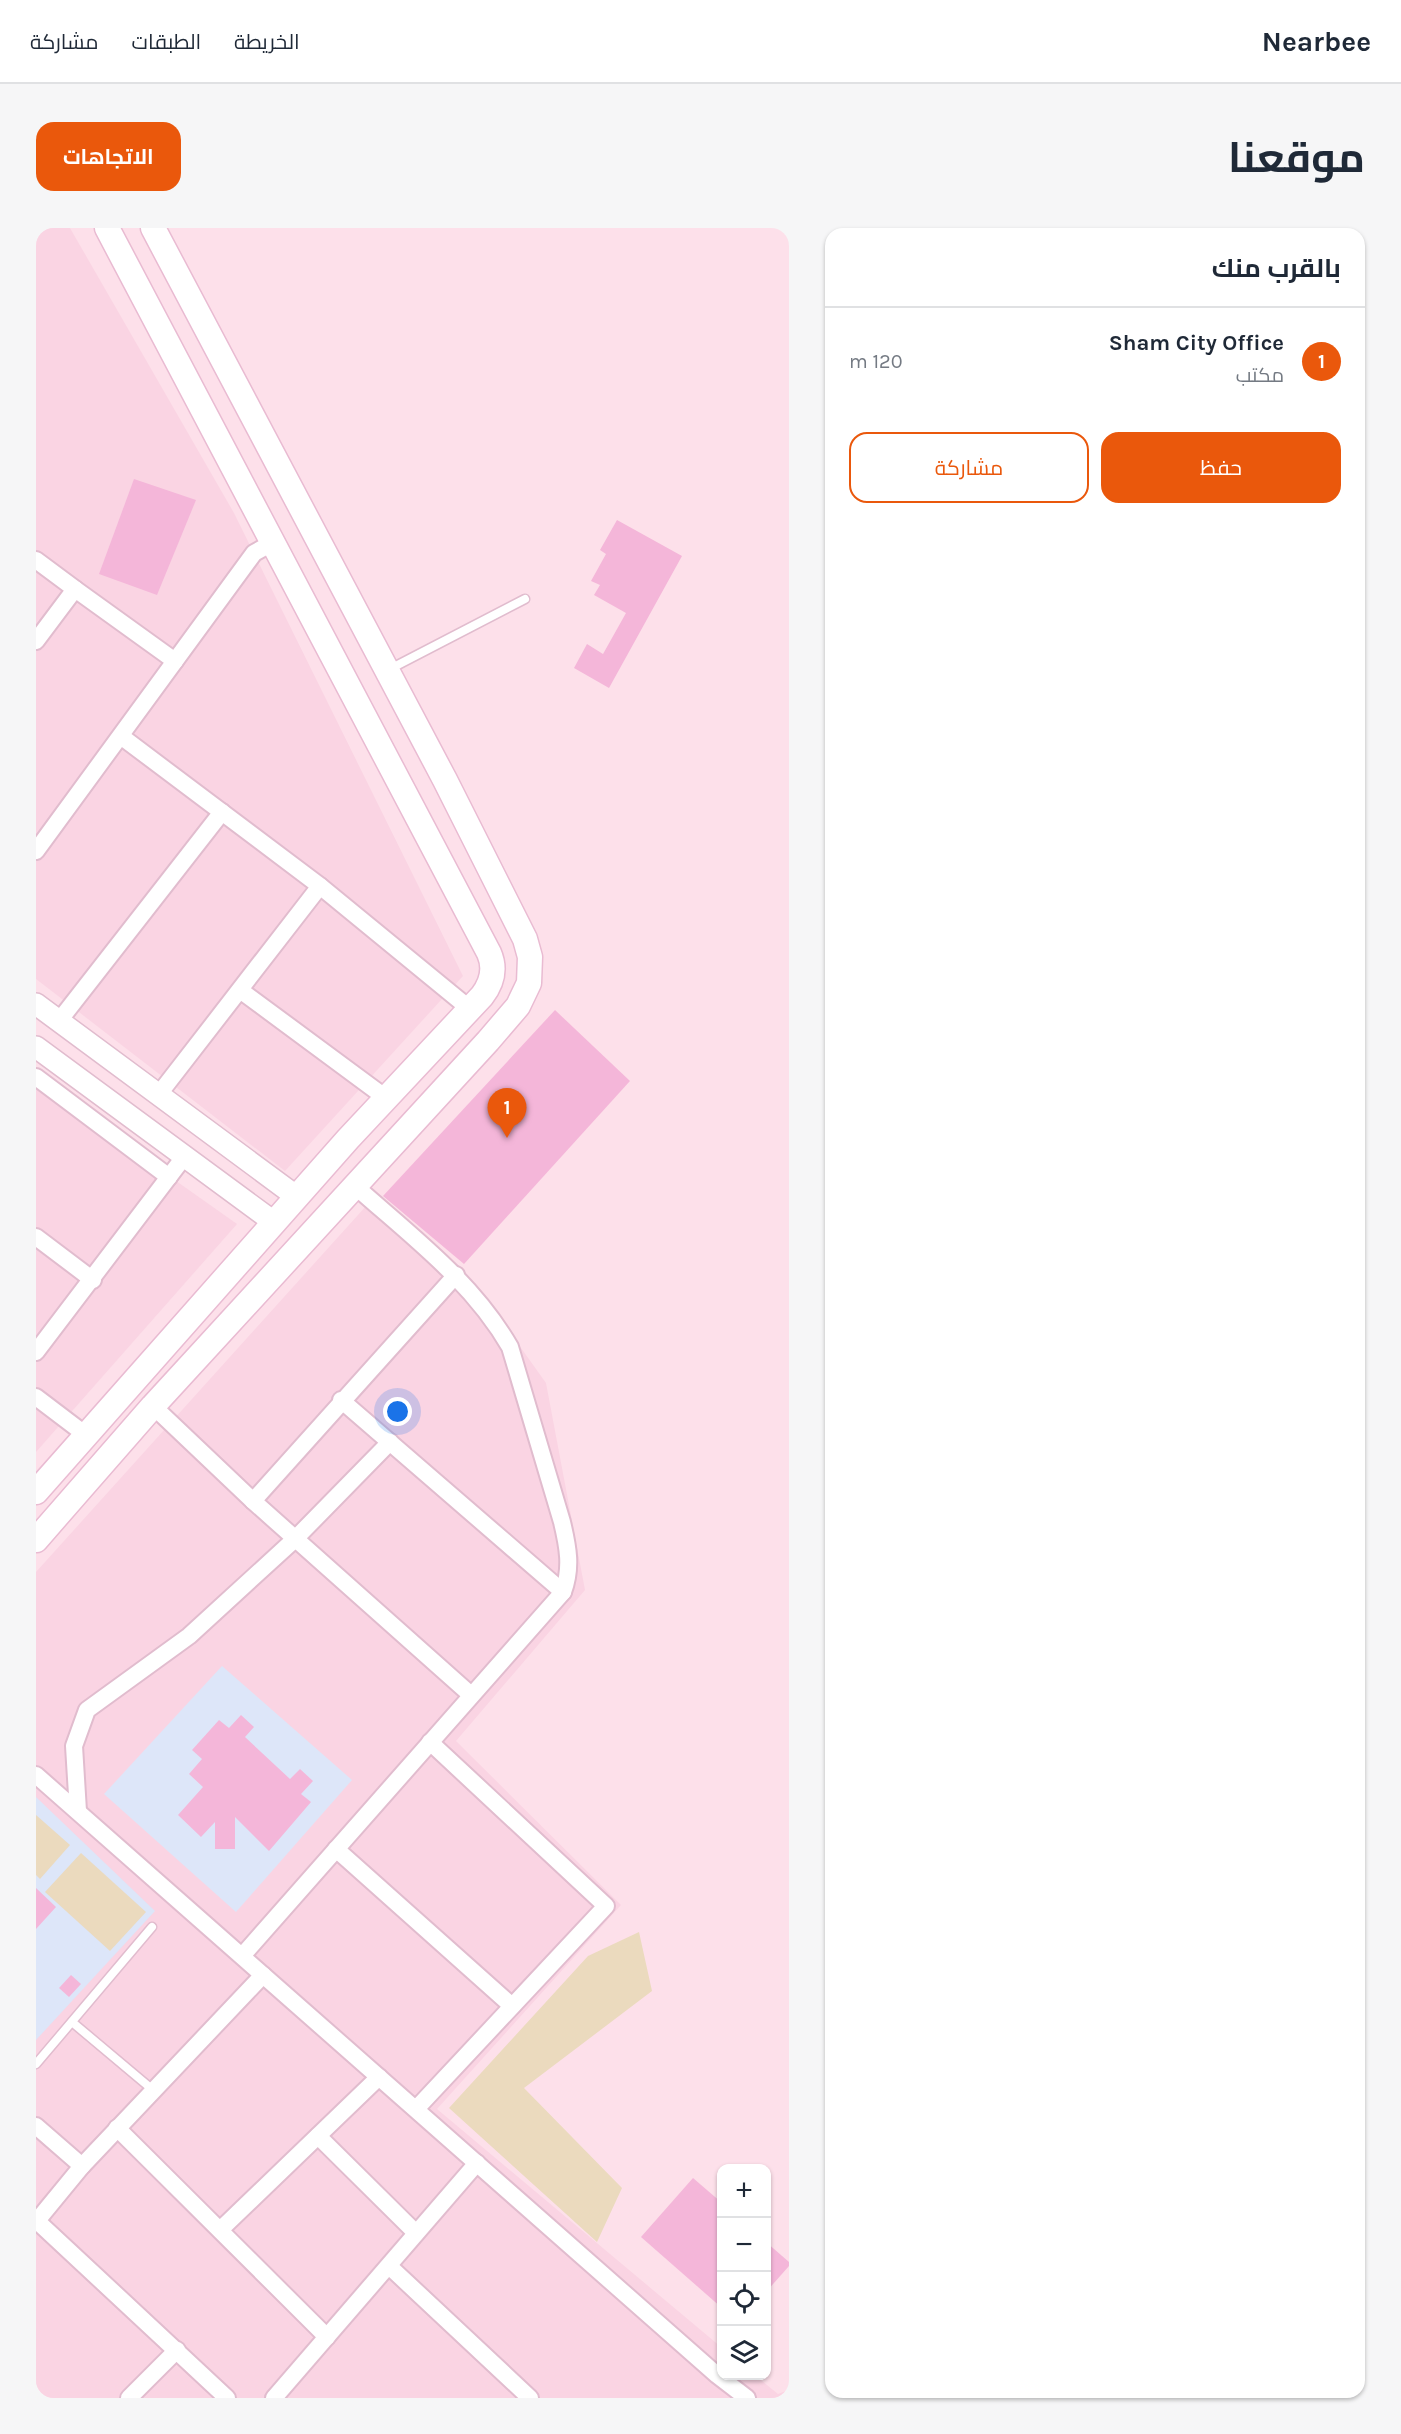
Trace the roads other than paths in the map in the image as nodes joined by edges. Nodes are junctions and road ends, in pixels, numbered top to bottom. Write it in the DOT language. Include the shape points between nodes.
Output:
graph roads {
  1 [pos="107,228"];
  2 [pos="153,228"];
  3 [pos="272,543"];
  4 [pos="36,560"];
  5 [pos="75,589"];
  6 [pos="525,599"];
  7 [pos="36,641"];
  8 [pos="175,661"];
  9 [pos="387,670"];
  10 [pos="122,736"];
  11 [pos="222,812"];
  12 [pos="36,851"];
  13 [pos="320,886"];
  14 [pos="240,990"];
  15 [pos="36,1004"];
  16 [pos="470,1009"];
  17 [pos="59,1021"];
  18 [pos="36,1047"];
  19 [pos="36,1077"];
  20 [pos="159,1094"];
  21 [pos="386,1098"];
  22 [pos="348,1139"];
  23 [pos="184,1157"];
  24 [pos="376,1163"];
  25 [pos="169,1177"];
  26 [pos="354,1186"];
  27 [pos="297,1197"];
  28 [pos="274,1223"];
  29 [pos="36,1237"];
  30 [pos="456,1275"];
  31 [pos="93,1280"];
  32 [pos="36,1352"];
  33 [pos="36,1397"];
  34 [pos="341,1400"];
  35 [pos="153,1406"];
  36 [pos="86,1435"];
  37 [pos="390,1442"];
  38 [pos="36,1492"];
  39 [pos="253,1501"];
  40 [pos="295,1539"];
  41 [pos="36,1540"];
  42 [pos="563,1592"];
  43 [pos="471,1695"];
  44 [pos="430,1742"];
  45 [pos="36,1775"];
  46 [pos="78,1811"];
  47 [pos="336,1849"];
  48 [pos="152,1927"];
  49 [pos="242,1956"];
  50 [pos="263,1975"];
  51 [pos="512,2006"];
  52 [pos="72,2022"];
  53 [pos="36,2064"];
  54 [pos="379,2077"];
  55 [pos="153,2090"];
  56 [pos="416,2109"];
  57 [pos="36,2126"];
  58 [pos="117,2128"];
  59 [pos="318,2136"];
  60 [pos="477,2163"];
  61 [pos="82,2166"];
  62 [pos="37,2222"];
  63 [pos="220,2230"];
  64 [pos="416,2233"];
  65 [pos="389,2266"];
  66 [pos="327,2337"];
  67 [pos="177,2350"];
  68 [pos="129,2398"];
  69 [pos="226,2398"];
  70 [pos="274,2398"];
  71 [pos="530,2398"];
  72 [pos="747,2398"];
  1 -- 3 [label="main road"];
  2 -- 9 [label="main road"];
  3 -- 8 [label="street" via="254,553"];
  3 -- 16 [label="main road" via="489,953 493,965 491,981"];
  4 -- 5 [label="street"];
  5 -- 7 [label="street"];
  5 -- 8 [label="street"];
  6 -- 9 [label="lane"];
  8 -- 10 [label="street"];
  9 -- 24 [label="main road" via="520,927 530,957 531,975 524,996 509,1016"];
  10 -- 11 [label="street"];
  10 -- 12 [label="street"];
  11 -- 13 [label="street"];
  11 -- 17 [label="street"];
  13 -- 14 [label="street"];
  13 -- 16 [label="street"];
  14 -- 20 [label="street"];
  14 -- 21 [label="street"];
  15 -- 17 [label="street"];
  16 -- 21 [label="main road"];
  17 -- 20 [label="street"];
  18 -- 23 [label="street"];
  19 -- 25 [label="street"];
  20 -- 27 [label="street"];
  21 -- 22 [label="main road"];
  22 -- 24 [label="main road" via="362,1141"];
  22 -- 27 [label="main road"];
  23 -- 25 [label="street"];
  23 -- 28 [label="street"];
  24 -- 26 [label="main road"];
  25 -- 31 [label="street"];
  26 -- 30 [label="street"];
  26 -- 35 [label="main road"];
  27 -- 28 [label="main road"];
  28 -- 36 [label="main road"];
  29 -- 31 [label="street"];
  30 -- 34 [label="street"];
  30 -- 42 [label="street" via="500,1329 518,1366 568,1551 568,1577"];
  31 -- 32 [label="street"];
  33 -- 36 [label="street"];
  34 -- 37 [label="street"];
  34 -- 39 [label="street"];
  35 -- 39 [label="street"];
  35 -- 41 [label="main road"];
  36 -- 38 [label="main road"];
  37 -- 40 [label="street"];
  37 -- 42 [label="street"];
  39 -- 40 [label="street"];
  40 -- 43 [label="street"];
  40 -- 46 [label="street" via="189,1636 87,1710 74,1746"];
  42 -- 43 [label="street"];
  43 -- 44 [label="street"];
  44 -- 47 [label="street"];
  44 -- 51 [label="street" via="606,1906"];
  45 -- 46 [label="street"];
  46 -- 49 [label="street"];
  47 -- 49 [label="street"];
  47 -- 51 [label="street"];
  48 -- 52 [label="lane"];
  49 -- 50 [label="street"];
  50 -- 54 [label="street"];
  50 -- 55 [label="street"];
  51 -- 56 [label="street"];
  52 -- 53 [label="lane"];
  52 -- 55 [label="lane"];
  54 -- 56 [label="street"];
  54 -- 59 [label="street"];
  55 -- 58 [label="street"];
  56 -- 60 [label="street"];
  57 -- 61 [label="street"];
  58 -- 61 [label="street"];
  58 -- 63 [label="street"];
  59 -- 63 [label="street"];
  59 -- 64 [label="street"];
  60 -- 64 [label="street"];
  60 -- 72 [label="street"];
  61 -- 62 [label="street"];
  62 -- 67 [label="street"];
  63 -- 66 [label="street"];
  64 -- 65 [label="street"];
  65 -- 66 [label="street"];
  65 -- 71 [label="street"];
  66 -- 70 [label="street"];
  67 -- 68 [label="street"];
  67 -- 69 [label="street"];
}
